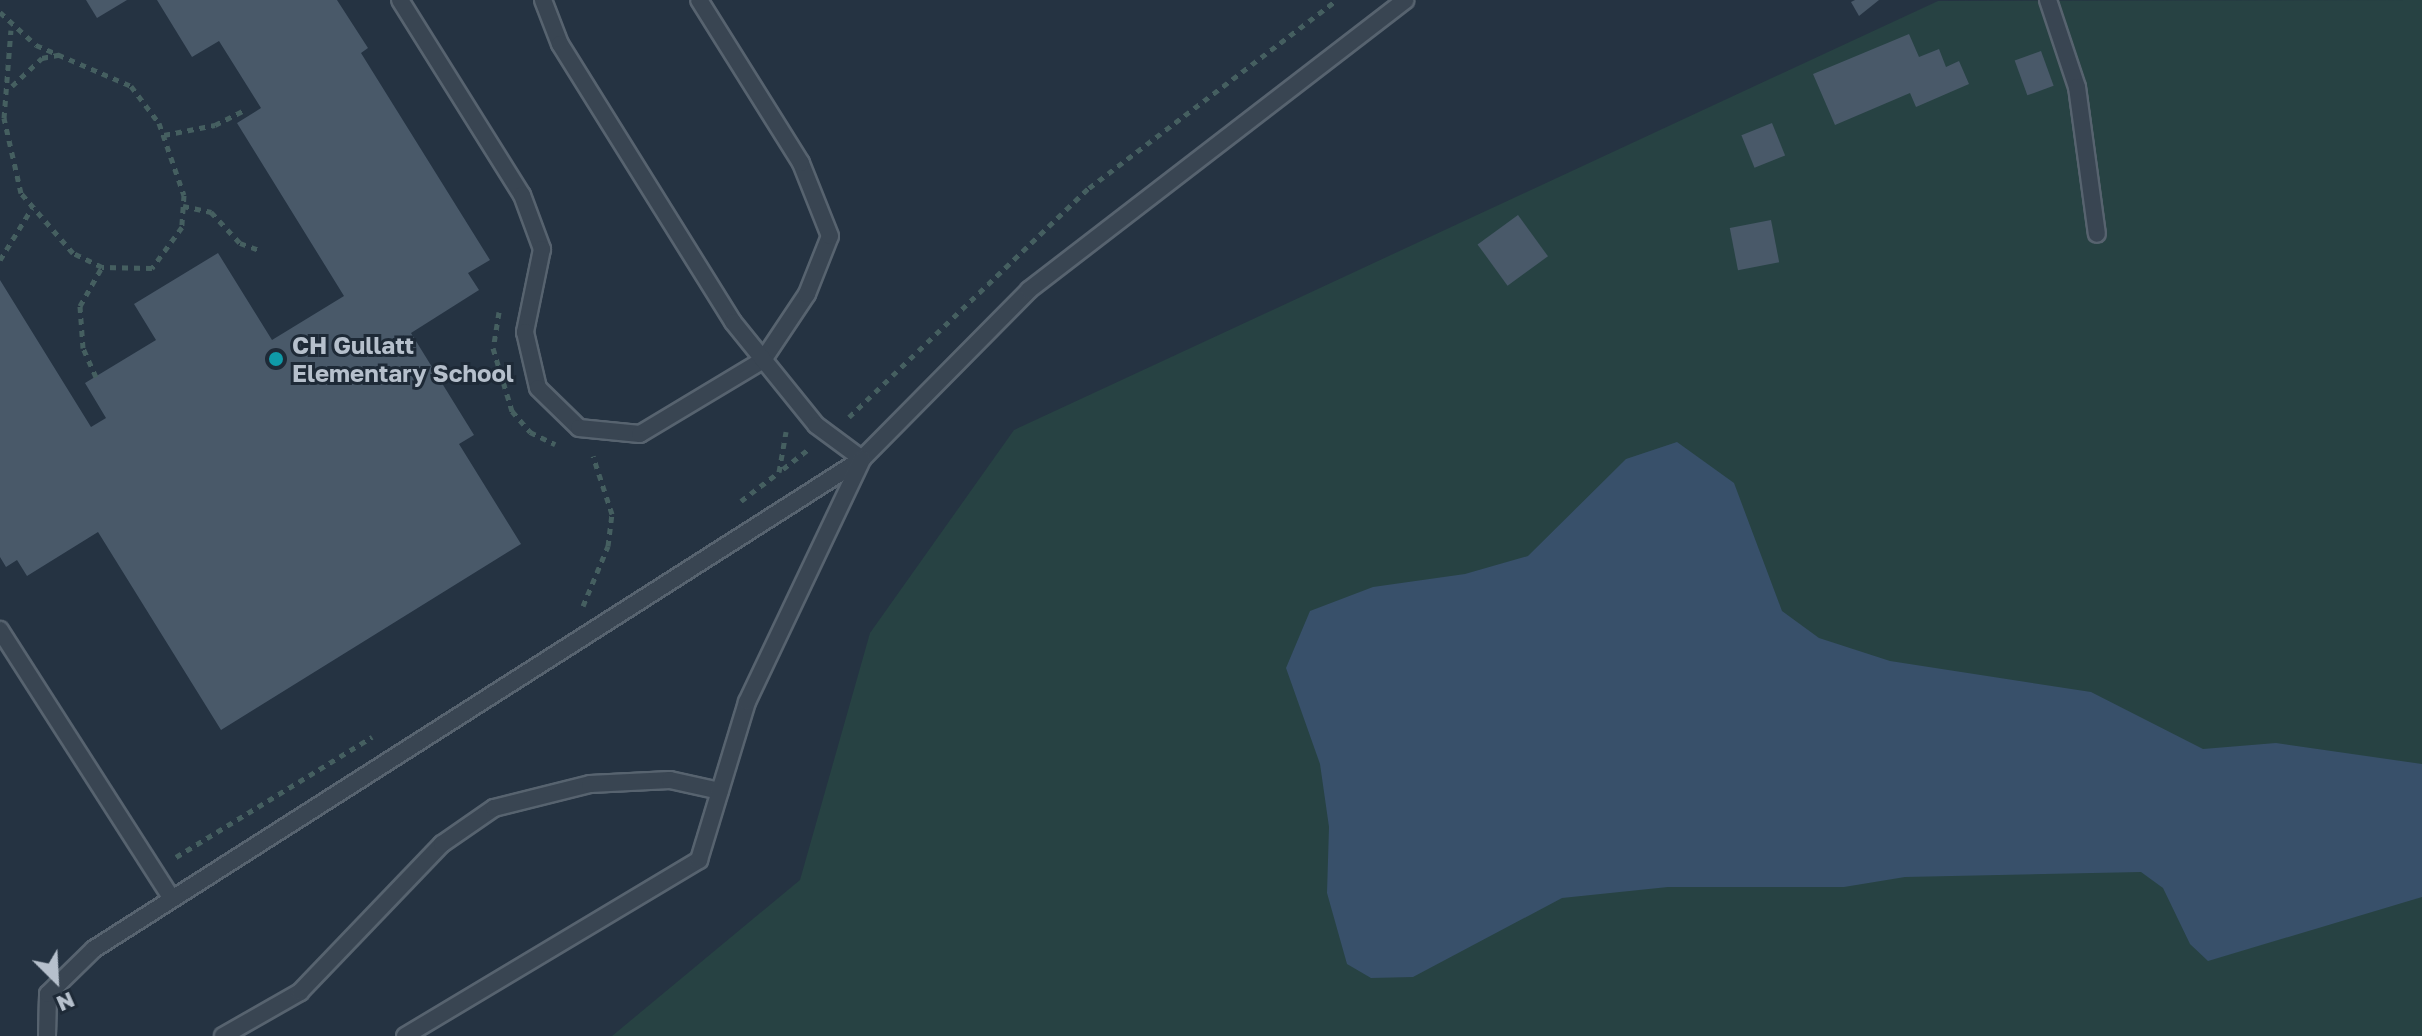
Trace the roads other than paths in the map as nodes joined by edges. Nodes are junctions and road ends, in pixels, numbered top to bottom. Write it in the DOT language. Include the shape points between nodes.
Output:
graph roads {
  1 [pos="400,0"];
  2 [pos="543,0"];
  3 [pos="699,0"];
  4 [pos="1405,0"];
  5 [pos="2048,0"];
  6 [pos="2097,234"];
  7 [pos="763,360"];
  8 [pos="862,459"];
  9 [pos="0,630"];
  10 [pos="720,791"];
  11 [pos="172,899"];
  12 [pos="47,1036"];
  13 [pos="223,1036"];
  14 [pos="405,1036"];
  1 -- 7 [label="lane" via="522,195 542,249 525,332 538,388 579,428 640,434"];
  2 -- 7 [label="lane" via="568,57"];
  3 -- 7 [label="lane" via="801,163 830,236 807,294"];
  4 -- 8 [label="lane" via="1029,290"];
  5 -- 6 [label="lane" via="2077,87"];
  7 -- 8 [label="lane" via="828,434"];
  8 -- 10 [label="lane" via="747,702"];
  8 -- 11 [label="lane"];
  9 -- 11 [label="lane"];
  10 -- 13 [label="lane" via="670,780 590,784 494,808 442,844 300,992"];
  10 -- 14 [label="lane" via="699,860"];
  11 -- 12 [label="lane" via="94,949 48,994"];
}
